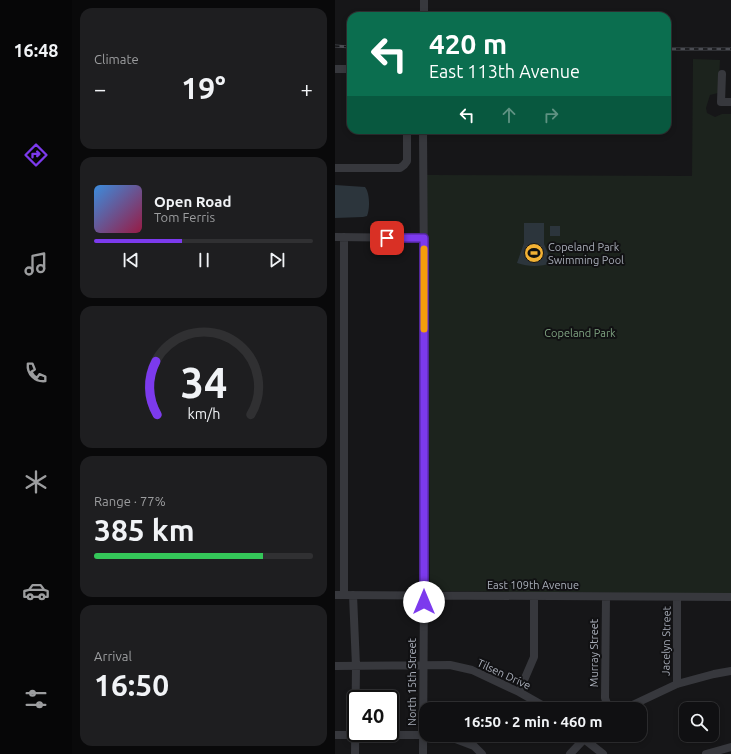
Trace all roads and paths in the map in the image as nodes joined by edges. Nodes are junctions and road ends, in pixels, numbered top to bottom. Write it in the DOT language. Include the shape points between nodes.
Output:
graph roads {
  1 [pos="423,0"];
  2 [pos="423,12"];
  3 [pos="335,69"];
  4 [pos="347,69"];
  5 [pos="722,74"];
  6 [pos="731,102"];
  7 [pos="407,134"];
  8 [pos="423,134"];
  9 [pos="335,168"];
  10 [pos="335,237"];
  11 [pos="344,237"];
  12 [pos="424,238"];
  13 [pos="335,595"];
  14 [pos="348,596"];
  15 [pos="424,596"];
  16 [pos="534,596"];
  17 [pos="606,597"];
  18 [pos="731,597"];
  19 [pos="677,598"];
  20 [pos="423,665"];
  21 [pos="335,666"];
  22 [pos="356,666"];
  23 [pos="731,671"];
  24 [pos="677,684"];
  25 [pos="356,690"];
  26 [pos="519,692"];
  27 [pos="424,702"];
  28 [pos="537,702"];
  29 [pos="606,702"];
  30 [pos="639,702"];
  31 [pos="335,735"];
  32 [pos="347,735"];
  33 [pos="399,735"];
  34 [pos="419,735"];
  35 [pos="356,742"];
  36 [pos="424,742"];
  37 [pos="464,742"];
  38 [pos="579,742"];
  39 [pos="590,742"];
  40 [pos="731,747"];
  41 [pos="355,754"];
  42 [pos="423,754"];
  43 [pos="482,754"];
  44 [pos="570,754"];
  45 [pos="603,754"];
  46 [pos="707,754"];
  1 -- 2 [label="street"];
  3 -- 4 [label="street"];
  5 -- 6 [label="street" via="721,102"];
  7 -- 9 [label="street" via="407,161 400,168"];
  8 -- 12 [label="street, North 15th Street"];
  10 -- 11 [label="street"];
  11 -- 12 [label="street"];
  11 -- 14 [label="street"];
  12 -- 15 [label="street, North 15th Street"];
  13 -- 14 [label="street, East 109th Avenue"];
  14 -- 15 [label="street, East 109th Avenue"];
  14 -- 22 [label="street"];
  15 -- 16 [label="street, East 109th Avenue"];
  15 -- 20 [label="street, North 15th Street"];
  16 -- 17 [label="street, East 109th Avenue"];
  16 -- 26 [label="street" via="534,657"];
  17 -- 19 [label="street, East 109th Avenue"];
  17 -- 29 [label="street, Murray Street"];
  18 -- 19 [label="street, East 109th Avenue"];
  19 -- 24 [label="street, Jacelyn Street"];
  20 -- 22 [label="street, Tilsen Drive"];
  20 -- 26 [label="street, Tilsen Drive" via="450,665 472,670"];
  20 -- 27 [label="street, North 15th Street"];
  21 -- 22 [label="street, Tilsen Drive"];
  22 -- 25 [label="street"];
  23 -- 24 [label="street"];
  24 -- 30 [label="street"];
  26 -- 28 [label="street, Tilsen Drive"];
  31 -- 32 [label="street"];
  33 -- 34 [label="street"];
  35 -- 41 [label="street"];
  36 -- 42 [label="street, North 15th Street"];
  37 -- 43 [label="street" via="474,746"];
  38 -- 44 [label="street"];
  39 -- 45 [label="street"];
  40 -- 46 [label="street"];
}
